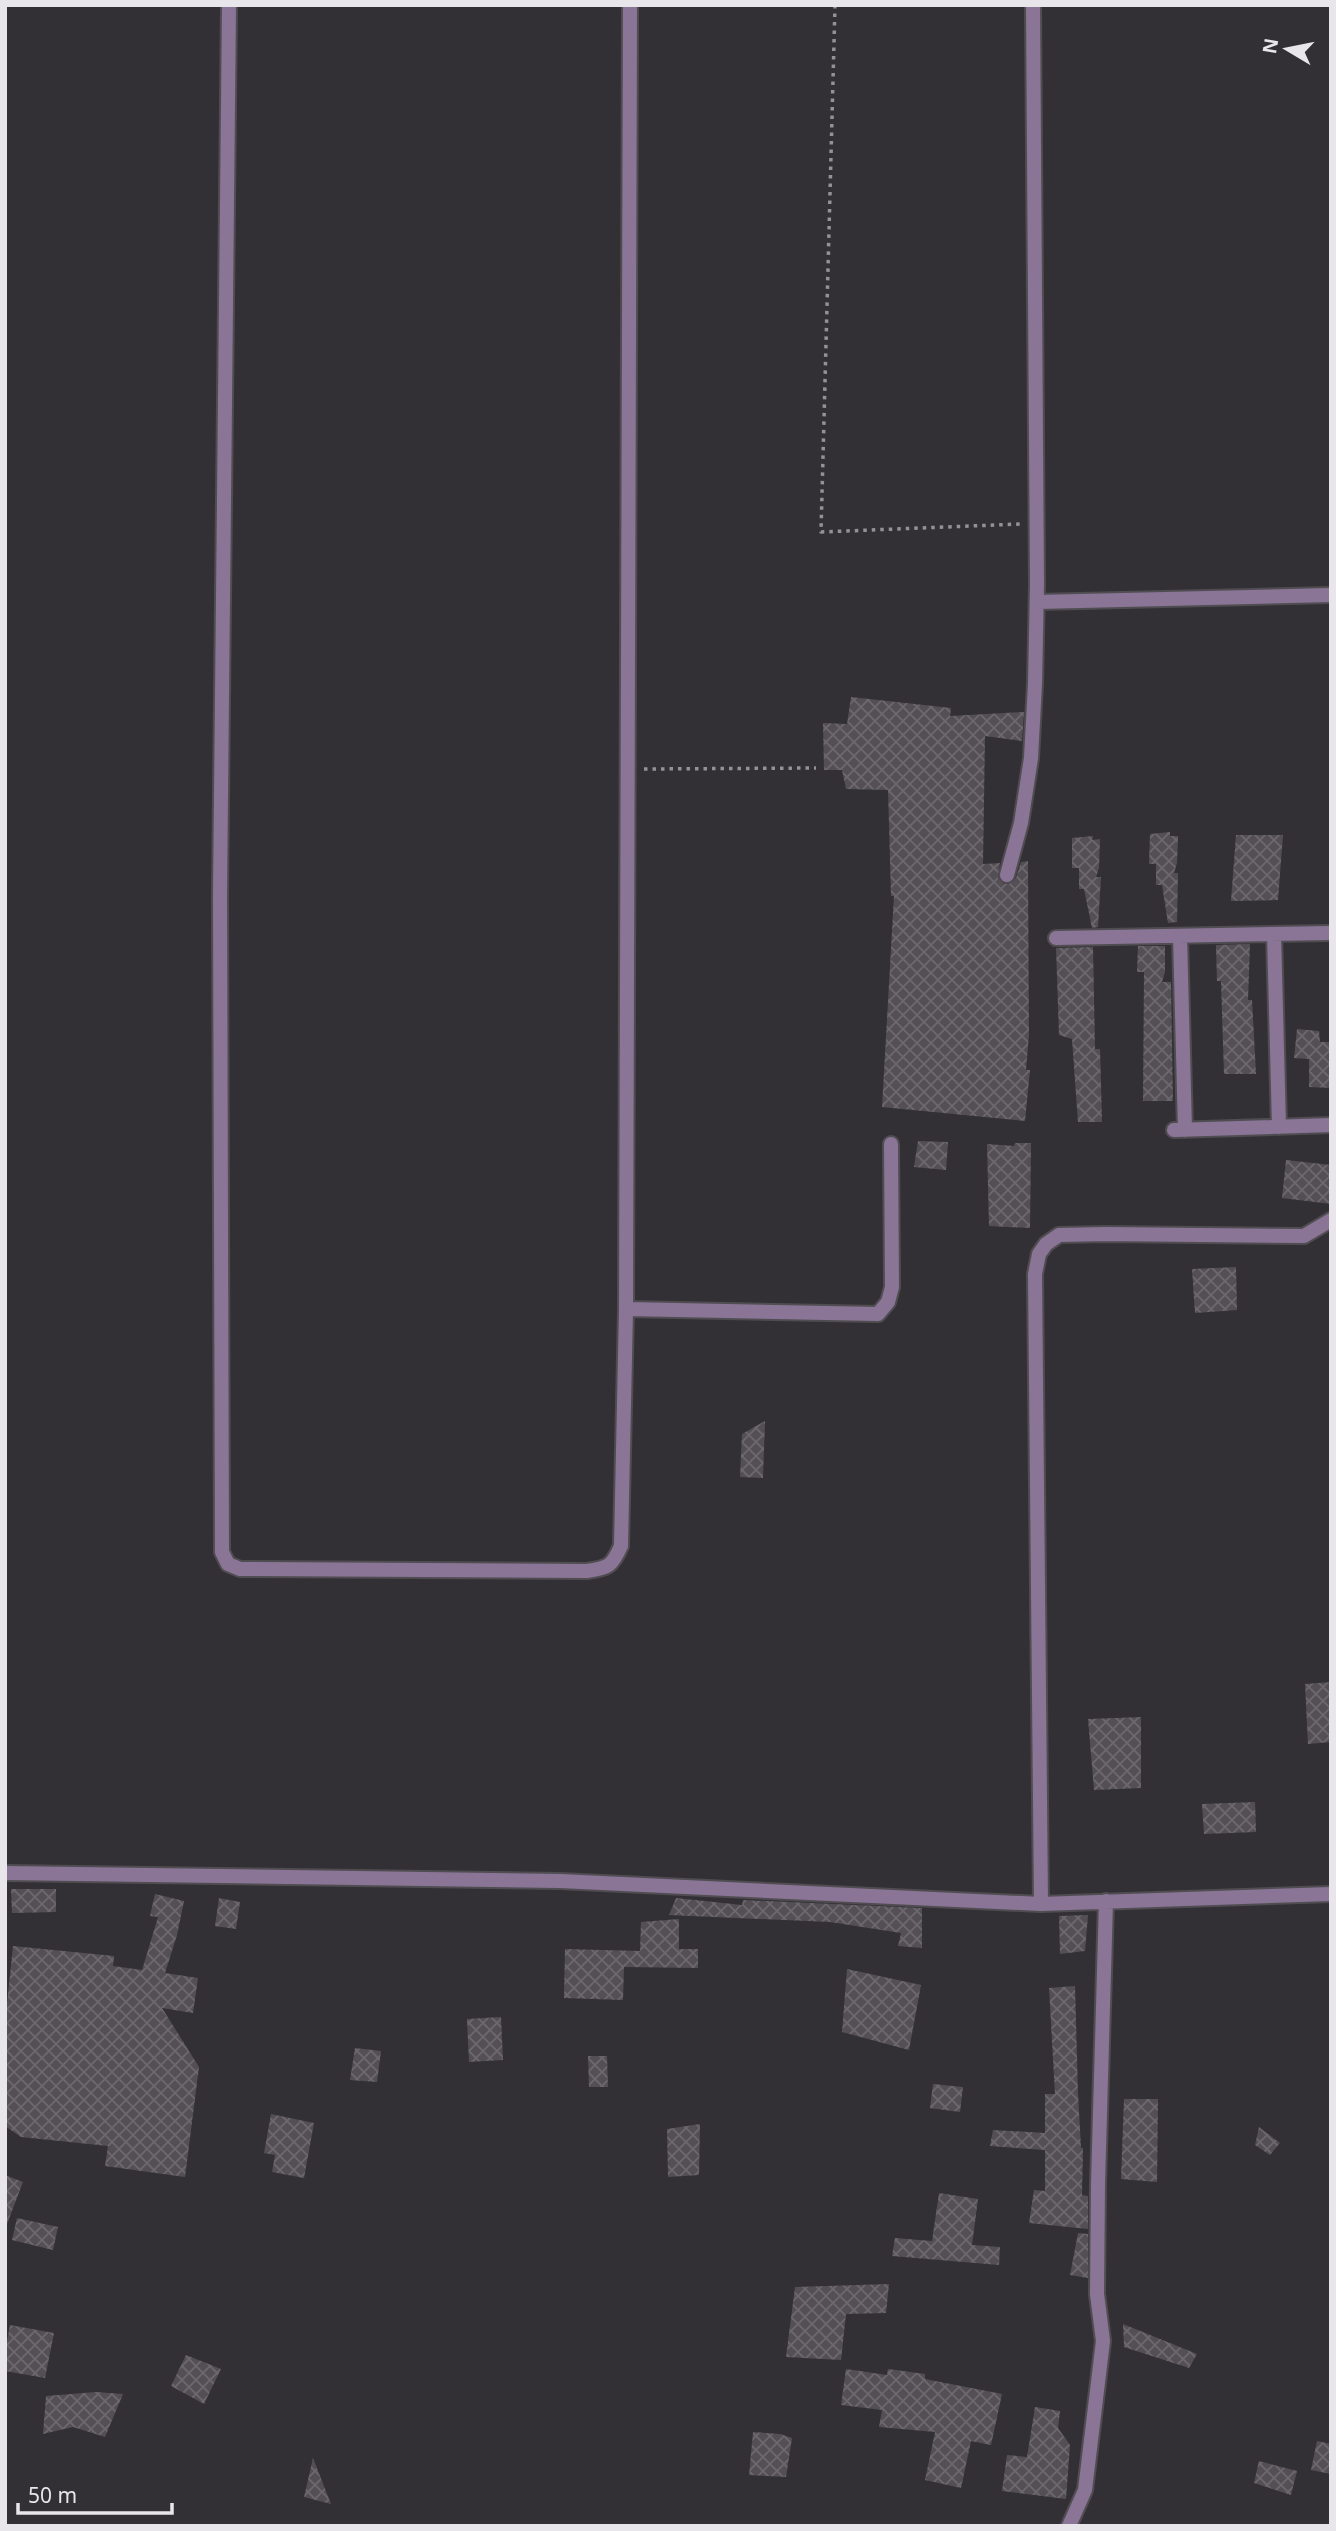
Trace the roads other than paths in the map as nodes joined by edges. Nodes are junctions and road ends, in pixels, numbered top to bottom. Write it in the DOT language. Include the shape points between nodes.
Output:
graph roads {
  1 [pos="229,5"];
  2 [pos="630,5"];
  3 [pos="1033,5"];
  4 [pos="1331,595"];
  5 [pos="1037,602"];
  6 [pos="1007,876"];
  7 [pos="1331,933"];
  8 [pos="1274,934"];
  9 [pos="1180,936"];
  10 [pos="1056,938"];
  11 [pos="1331,1125"];
  12 [pos="1279,1127"];
  13 [pos="891,1144"];
  14 [pos="1331,1220"];
  15 [pos="626,1309"];
  16 [pos="5,1873"];
  17 [pos="1331,1894"];
  18 [pos="1106,1901"];
  19 [pos="1041,1904"];
  20 [pos="1069,2526"];
  1 -- 15 [label="street" via="220,895 220,1485 222,1552 228,1564 240,1569 606,1569 621,1546"];
  2 -- 15 [label="street"];
  3 -- 5 [label="street"];
  4 -- 5 [label="street"];
  5 -- 6 [label="street" via="1031,758"];
  7 -- 8 [label="street"];
  8 -- 9 [label="street"];
  8 -- 12 [label="street"];
  9 -- 10 [label="street"];
  9 -- 12 [label="street" via="1179,1130"];
  11 -- 12 [label="street"];
  13 -- 15 [label="street" via="892,1287 878,1314"];
  14 -- 19 [label="street" via="1304,1236 1059,1236 1039,1254 1035,1274"];
  16 -- 19 [label="street" via="561,1881"];
  17 -- 18 [label="street"];
  18 -- 19 [label="street"];
  18 -- 20 [label="street" via="1097,2239 1103,2341 1085,2490"];
}
